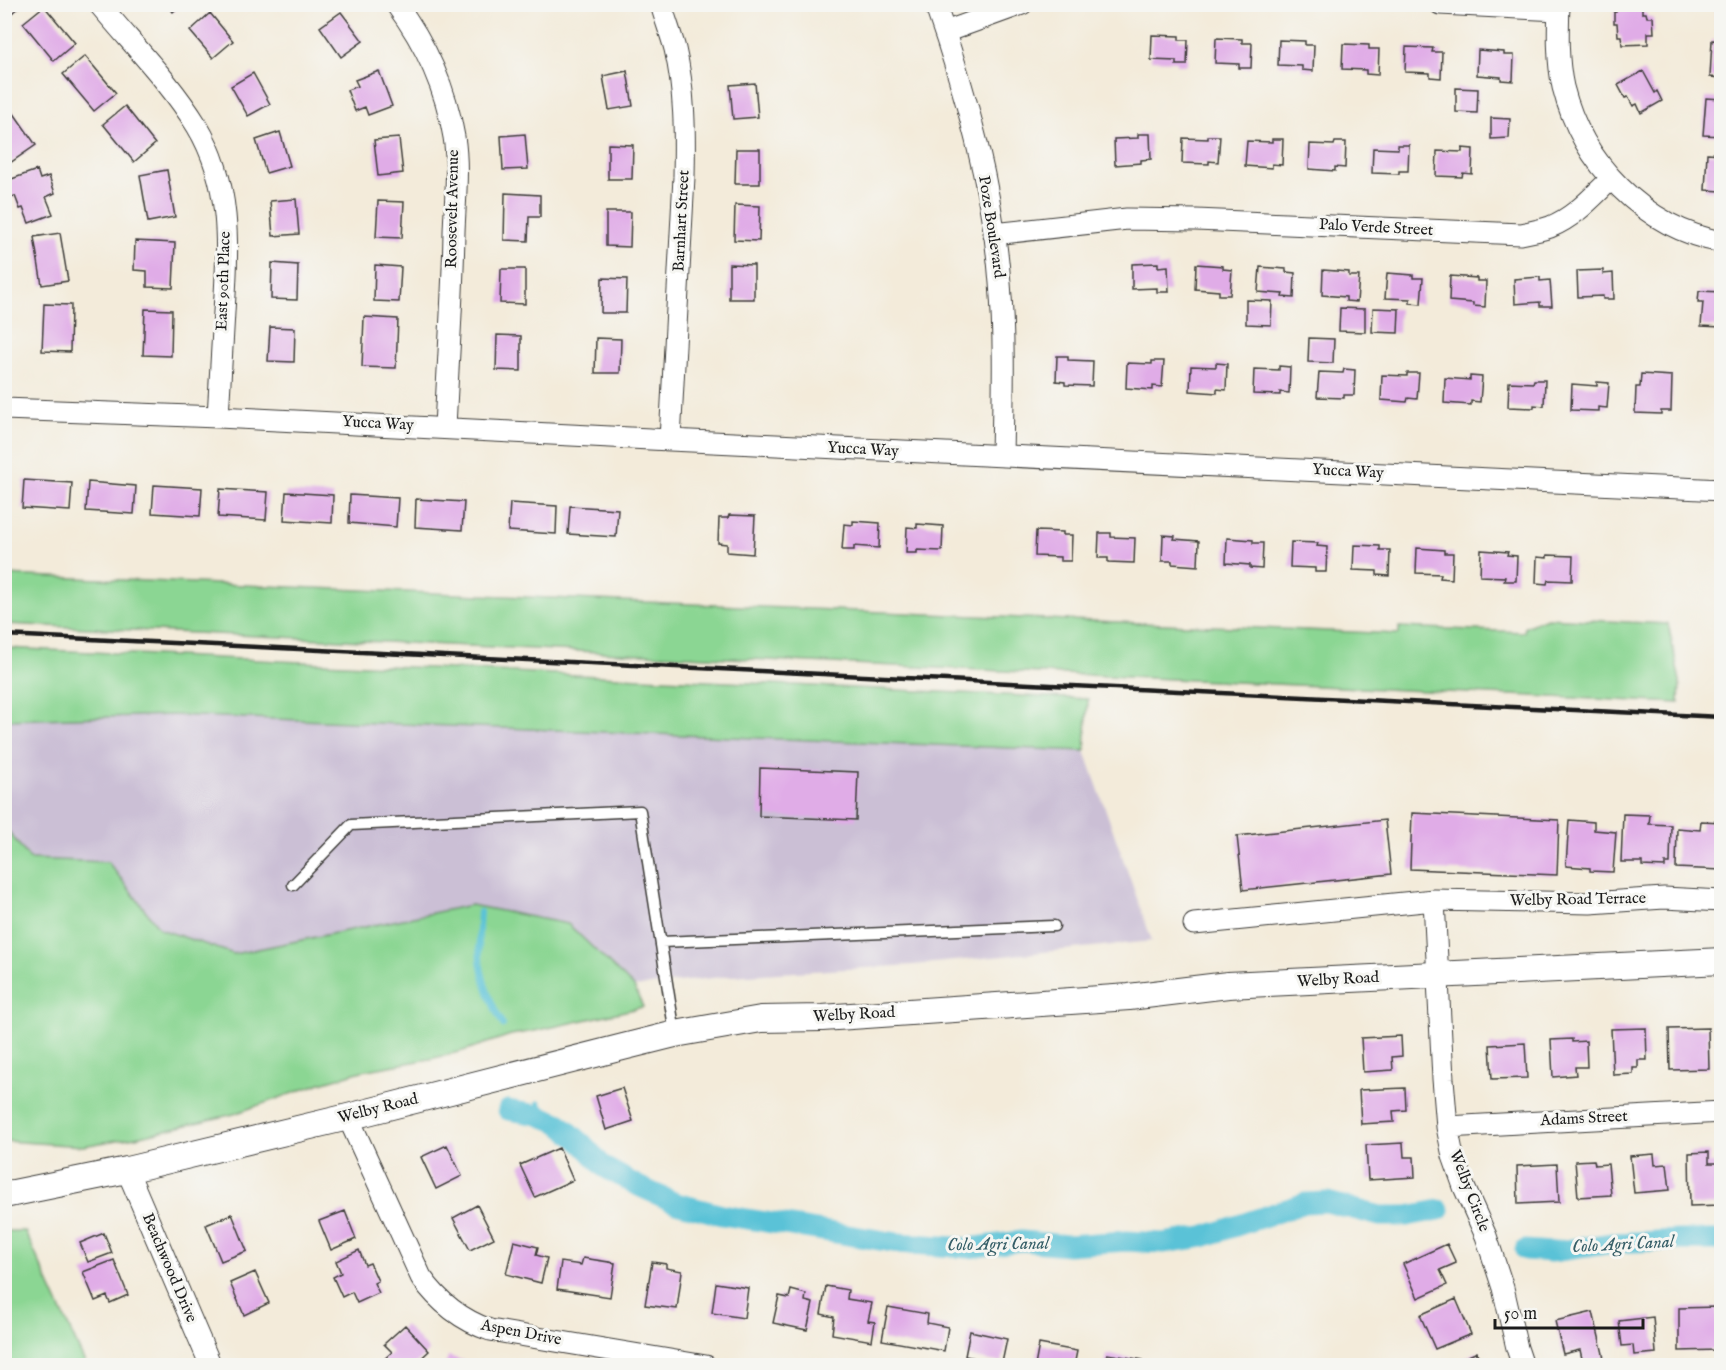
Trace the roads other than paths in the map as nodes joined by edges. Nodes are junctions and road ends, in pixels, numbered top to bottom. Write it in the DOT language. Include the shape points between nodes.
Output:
graph roads {
  1 [pos="99,4"];
  2 [pos="396,4"];
  3 [pos="661,4"];
  4 [pos="935,4"];
  5 [pos="1022,4"];
  6 [pos="1440,4"];
  7 [pos="1559,7"];
  8 [pos="945,32"];
  9 [pos="1611,179"];
  10 [pos="994,234"];
  11 [pos="1722,242"];
  12 [pos="4,408"];
  13 [pos="218,417"];
  14 [pos="445,428"];
  15 [pos="670,441"];
  16 [pos="1002,456"];
  17 [pos="1722,490"];
  18 [pos="293,885"];
  19 [pos="1434,900"];
  20 [pos="1722,901"];
  21 [pos="1194,924"];
  22 [pos="1054,926"];
  23 [pos="661,942"];
  24 [pos="1722,961"];
  25 [pos="1439,975"];
  26 [pos="675,1034"];
  27 [pos="1722,1112"];
  28 [pos="348,1117"];
  29 [pos="1448,1127"];
  30 [pos="127,1170"];
  31 [pos="4,1195"];
  32 [pos="668,1362"];
  33 [pos="212,1365"];
  34 [pos="706,1365"];
  35 [pos="1523,1365"];
  1 -- 13 [label="street, East 90th Place" via="198,127 221,183 228,250"];
  2 -- 14 [label="street, Roosevelt Avenue" via="423,45 442,92 454,138 454,244"];
  3 -- 15 [label="street, Barnhart Street" via="675,49 685,138"];
  4 -- 8 [label="street, Poze Boulevard"];
  5 -- 8 [label="street"];
  6 -- 7 [label="street"];
  7 -- 9 [label="street" via="1564,89 1578,128"];
  8 -- 10 [label="street, Poze Boulevard" via="972,122"];
  9 -- 10 [label="street, Palo Verde Street" via="1578,211 1549,227 1521,234 1127,219"];
  9 -- 11 [label="street" via="1658,218"];
  10 -- 16 [label="street, Poze Boulevard" via="1004,356"];
  12 -- 13 [label="street, Yucca Way"];
  13 -- 14 [label="street, Yucca Way"];
  14 -- 15 [label="street, Yucca Way"];
  15 -- 16 [label="street, Yucca Way"];
  16 -- 17 [label="street, Yucca Way"];
  18 -- 23 [label="lane" via="351,825 640,811"];
  19 -- 20 [label="street, Welby Road Terrace"];
  19 -- 21 [label="street, Welby Road Terrace"];
  19 -- 25 [label="street"];
  22 -- 23 [label="lane"];
  23 -- 26 [label="lane"];
  24 -- 25 [label="street, Welby Road"];
  25 -- 26 [label="street, Welby Road" via="1228,985 1128,997 761,1019"];
  25 -- 29 [label="street, Welby Circle"];
  26 -- 28 [label="street, Welby Road"];
  27 -- 29 [label="street, Adams Street"];
  28 -- 30 [label="street, Welby Road"];
  28 -- 32 [label="street, Aspen Drive" via="422,1277 439,1299 490,1330"];
  29 -- 35 [label="street, Welby Circle" via="1457,1167 1503,1288"];
  30 -- 31 [label="street, Welby Road"];
  30 -- 33 [label="street, Beachwood Drive"];
  32 -- 34 [label="street, Aspen Drive"];
}
